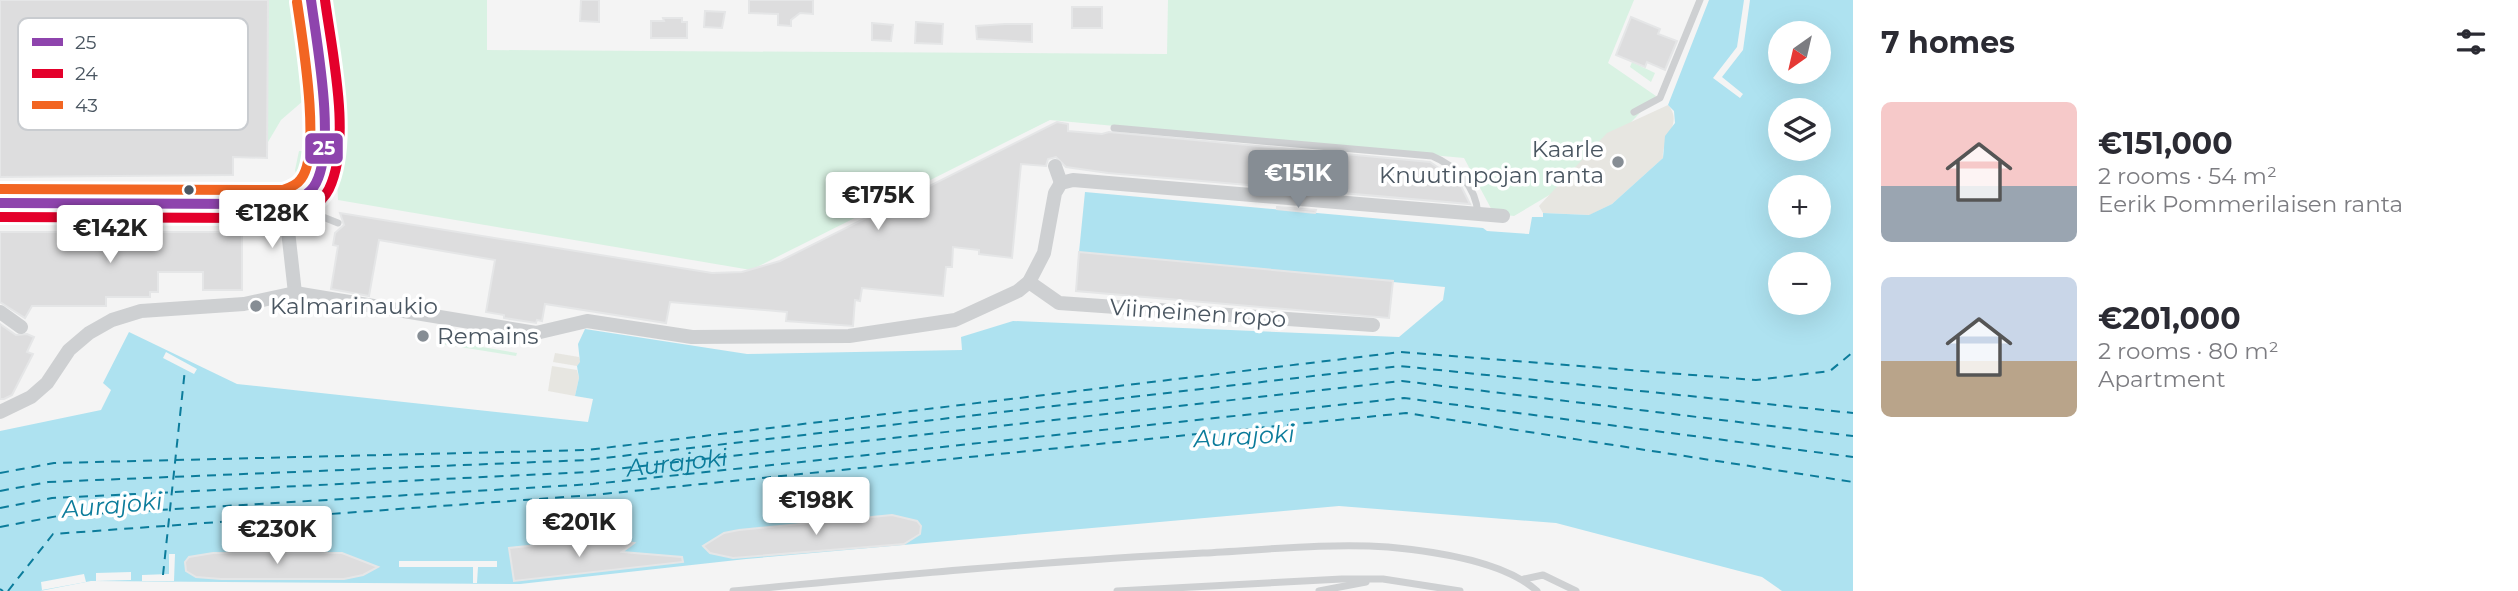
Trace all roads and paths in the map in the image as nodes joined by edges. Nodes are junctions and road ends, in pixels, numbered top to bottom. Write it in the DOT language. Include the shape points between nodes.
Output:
graph roads {
  1 [pos="311,0"];
  2 [pos="1700,0"];
  3 [pos="319,57"];
  4 [pos="1634,112"];
  5 [pos="1114,128"];
  6 [pos="1055,166"];
  7 [pos="1061,183"];
  8 [pos="310,190"];
  9 [pos="0,203"];
  10 [pos="285,204"];
  11 [pos="1478,214"];
  12 [pos="1503,216"];
  13 [pos="338,223"];
  14 [pos="1029,282"];
  15 [pos="295,293"];
  16 [pos="0,312"];
  17 [pos="1373,325"];
  18 [pos="21,327"];
  19 [pos="0,412"];
  20 [pos="1383,579"];
  21 [pos="1524,579"];
  22 [pos="1438,589"];
  23 [pos="733,591"];
  24 [pos="1117,591"];
  25 [pos="1319,591"];
  26 [pos="1460,591"];
  27 [pos="1538,591"];
  28 [pos="1576,591"];
  1 -- 3 [label="street"];
  2 -- 4 [label="lane" via="1660,98"];
  5 -- 11 [label="lane" via="1432,156 1455,166 1478,202"];
  6 -- 7 [label="street"];
  7 -- 11 [label="street" via="1073,180"];
  7 -- 14 [label="street" via="1044,253"];
  8 -- 10 [label="street"];
  8 -- 13 [label="lane" via="319,214"];
  9 -- 10 [label="street"];
  10 -- 15 [label="street"];
  11 -- 12 [label="street"];
  14 -- 15 [label="street" via="955,320 849,336 692,337 587,321 537,333"];
  14 -- 17 [label="street, Viimeinen ropo" via="1059,303"];
  15 -- 19 [label="street" via="244,303 141,311 112,320 69,350 47,383 31,397"];
  16 -- 18 [label="street"];
  20 -- 22 [label="lane"];
  20 -- 24 [label="lane"];
  20 -- 25 [label="lane"];
  21 -- 23 [label="lane" via="1438,554 1385,547 1152,555"];
  21 -- 27 [label="lane"];
  21 -- 28 [label="lane" via="1543,575"];
  22 -- 26 [label="lane"];
}
